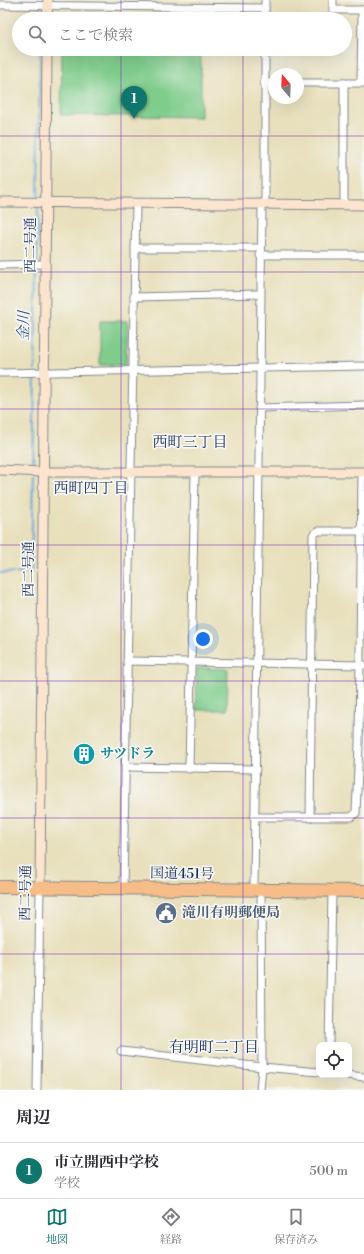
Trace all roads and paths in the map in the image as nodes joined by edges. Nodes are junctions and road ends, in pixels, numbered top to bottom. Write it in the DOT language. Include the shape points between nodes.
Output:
graph roads {
  1 [pos="333,0"];
  2 [pos="48,3"];
  3 [pos="97,3"];
  4 [pos="145,3"];
  5 [pos="205,3"];
  6 [pos="265,4"];
  7 [pos="0,5"];
  8 [pos="363,10"];
  9 [pos="47,56"];
  10 [pos="265,56"];
  11 [pos="264,83"];
  12 [pos="268,83"];
  13 [pos="304,83"];
  14 [pos="344,83"];
  15 [pos="363,83"];
  16 [pos="0,202"];
  17 [pos="45,202"];
  18 [pos="136,203"];
  19 [pos="263,204"];
  20 [pos="344,205"];
  21 [pos="364,205"];
  22 [pos="136,248"];
  23 [pos="260,252"];
  24 [pos="364,256"];
  25 [pos="44,264"];
  26 [pos="0,265"];
  27 [pos="260,294"];
  28 [pos="134,297"];
  29 [pos="364,366"];
  30 [pos="259,369"];
  31 [pos="133,371"];
  32 [pos="44,372"];
  33 [pos="0,373"];
  34 [pos="364,405"];
  35 [pos="259,408"];
  36 [pos="0,470"];
  37 [pos="43,472"];
  38 [pos="132,472"];
  39 [pos="195,472"];
  40 [pos="258,472"];
  41 [pos="363,472"];
  42 [pos="362,531"];
  43 [pos="127,660"];
  44 [pos="191,662"];
  45 [pos="257,663"];
  46 [pos="312,664"];
  47 [pos="361,665"];
  48 [pos="125,767"];
  49 [pos="189,768"];
  50 [pos="256,769"];
  51 [pos="254,817"];
  52 [pos="310,818"];
  53 [pos="0,887"];
  54 [pos="40,888"];
  55 [pos="123,888"];
  56 [pos="258,890"];
  57 [pos="332,890"];
  58 [pos="364,891"];
  59 [pos="329,1042"];
  60 [pos="121,1051"];
  61 [pos="262,1067"];
  62 [pos="316,1072"];
  63 [pos="352,1076"];
  64 [pos="364,1077"];
  65 [pos="37,1090"];
  66 [pos="260,1090"];
  1 -- 8 [label="street" via="333,10"];
  2 -- 3 [label="street"];
  2 -- 7 [label="street"];
  3 -- 4 [label="street"];
  4 -- 5 [label="street"];
  5 -- 6 [label="street"];
  8 -- 15 [label="street"];
  9 -- 17 [label="street, 西二号通"];
  10 -- 11 [label="street"];
  11 -- 12 [label="street"];
  11 -- 19 [label="street"];
  13 -- 14 [label="street"];
  14 -- 15 [label="street"];
  14 -- 20 [label="street"];
  16 -- 17 [label="street"];
  17 -- 18 [label="street"];
  17 -- 25 [label="street, 西二号通"];
  18 -- 19 [label="street"];
  18 -- 22 [label="street"];
  19 -- 20 [label="street"];
  19 -- 23 [label="street"];
  20 -- 21 [label="street"];
  22 -- 23 [label="street"];
  22 -- 28 [label="street"];
  23 -- 24 [label="street"];
  23 -- 27 [label="street"];
  25 -- 26 [label="street"];
  25 -- 32 [label="street, 西二号通"];
  27 -- 28 [label="street"];
  27 -- 30 [label="street"];
  28 -- 31 [label="street"];
  29 -- 30 [label="street"];
  30 -- 31 [label="street"];
  30 -- 35 [label="street"];
  31 -- 32 [label="street"];
  31 -- 38 [label="street"];
  32 -- 33 [label="street"];
  32 -- 37 [label="street, 西二号通"];
  34 -- 35 [label="street"];
  35 -- 40 [label="street"];
  36 -- 37 [label="street"];
  37 -- 38 [label="street"];
  37 -- 54 [label="street, 西二号通"];
  38 -- 39 [label="street"];
  38 -- 43 [label="street"];
  39 -- 40 [label="street"];
  39 -- 44 [label="street"];
  40 -- 41 [label="street"];
  40 -- 45 [label="street"];
  41 -- 42 [label="street"];
  42 -- 46 [label="street" via="318,531 313,535"];
  42 -- 47 [label="street"];
  43 -- 44 [label="street"];
  43 -- 48 [label="street"];
  44 -- 45 [label="street"];
  44 -- 49 [label="street"];
  45 -- 46 [label="street"];
  45 -- 50 [label="street"];
  46 -- 47 [label="street"];
  46 -- 52 [label="street"];
  47 -- 52 [label="street" via="356,813 351,817"];
  48 -- 49 [label="street"];
  48 -- 55 [label="street"];
  49 -- 50 [label="street"];
  50 -- 51 [label="street"];
  51 -- 52 [label="street"];
  51 -- 56 [label="street"];
  53 -- 54 [label="highway, 国道451号"];
  54 -- 55 [label="highway, 国道451号"];
  54 -- 65 [label="street, 西二号通"];
  55 -- 56 [label="highway, 国道451号"];
  56 -- 57 [label="highway, 国道451号"];
  56 -- 61 [label="street"];
  57 -- 58 [label="highway, 国道451号"];
  57 -- 59 [label="street"];
  60 -- 61 [label="street"];
  61 -- 62 [label="street"];
  61 -- 66 [label="street"];
  63 -- 64 [label="street"];
}
